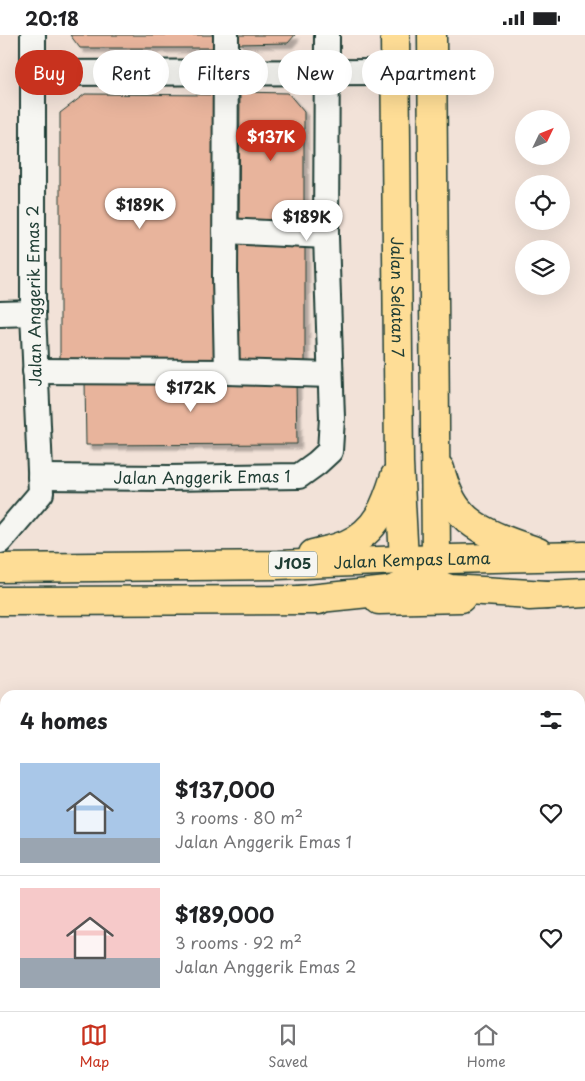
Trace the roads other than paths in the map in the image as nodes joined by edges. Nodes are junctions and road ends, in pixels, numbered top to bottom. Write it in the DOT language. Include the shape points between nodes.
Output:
graph roads {
  1 [pos="33,35"];
  2 [pos="226,35"];
  3 [pos="327,35"];
  4 [pos="395,35"];
  5 [pos="432,35"];
  6 [pos="33,50"];
  7 [pos="226,50"];
  8 [pos="327,50"];
  9 [pos="395,50"];
  10 [pos="83,73"];
  11 [pos="179,73"];
  12 [pos="33,95"];
  13 [pos="226,95"];
  14 [pos="326,95"];
  15 [pos="395,95"];
  16 [pos="225,231"];
  17 [pos="326,236"];
  18 [pos="33,313"];
  19 [pos="0,314"];
  20 [pos="35,371"];
  21 [pos="227,372"];
  22 [pos="330,375"];
  23 [pos="435,453"];
  24 [pos="399,464"];
  25 [pos="40,477"];
  26 [pos="0,541"];
  27 [pos="550,556"];
  28 [pos="585,556"];
  29 [pos="278,565"];
  30 [pos="420,565"];
  31 [pos="0,568"];
  32 [pos="585,593"];
  33 [pos="547,595"];
  34 [pos="0,601"];
  35 [pos="300,601"];
  1 -- 6 [label="street, Jalan Anggerik Emas 2"];
  2 -- 7 [label="street"];
  3 -- 8 [label="street, Jalan Anggerik Emas 1"];
  4 -- 9 [label="main road, Jalan Selatan 7"];
  5 -- 23 [label="main road"];
  10 -- 11 [label="street"];
  12 -- 18 [label="street, Jalan Anggerik Emas 2"];
  13 -- 16 [label="street"];
  14 -- 17 [label="street, Jalan Anggerik Emas 1"];
  15 -- 24 [label="main road, Jalan Selatan 7"];
  16 -- 17 [label="street"];
  16 -- 21 [label="street"];
  17 -- 22 [label="street, Jalan Anggerik Emas 1"];
  18 -- 19 [label="street"];
  18 -- 20 [label="street, Jalan Anggerik Emas 2"];
  20 -- 21 [label="street"];
  20 -- 25 [label="street, Jalan Anggerik Emas 2"];
  21 -- 22 [label="street"];
  22 -- 25 [label="street, Jalan Anggerik Emas 1" via="330,451 299,476"];
  23 -- 27 [label="main road" via="443,481 461,514 480,529"];
  23 -- 30 [label="main road"];
  24 -- 29 [label="main road" via="389,497 372,527 346,545"];
  24 -- 30 [label="main road, Jalan Selatan 7"];
  25 -- 26 [label="street, Jalan Anggerik Emas 2" via="40,493"];
  27 -- 28 [label="main road, Jalan Kempas Lama / J105"];
  27 -- 30 [label="main road, Jalan Kempas Lama / J105"];
  29 -- 30 [label="main road, Jalan Kempas Lama / J105"];
  29 -- 31 [label="main road, Jalan Kempas Lama / J105"];
  30 -- 33 [label="main road" via="436,584 450,589"];
  30 -- 35 [label="main road" via="398,588"];
  32 -- 33 [label="main road, J105"];
  33 -- 35 [label="main road, J105"];
  34 -- 35 [label="main road, J105"];
}
